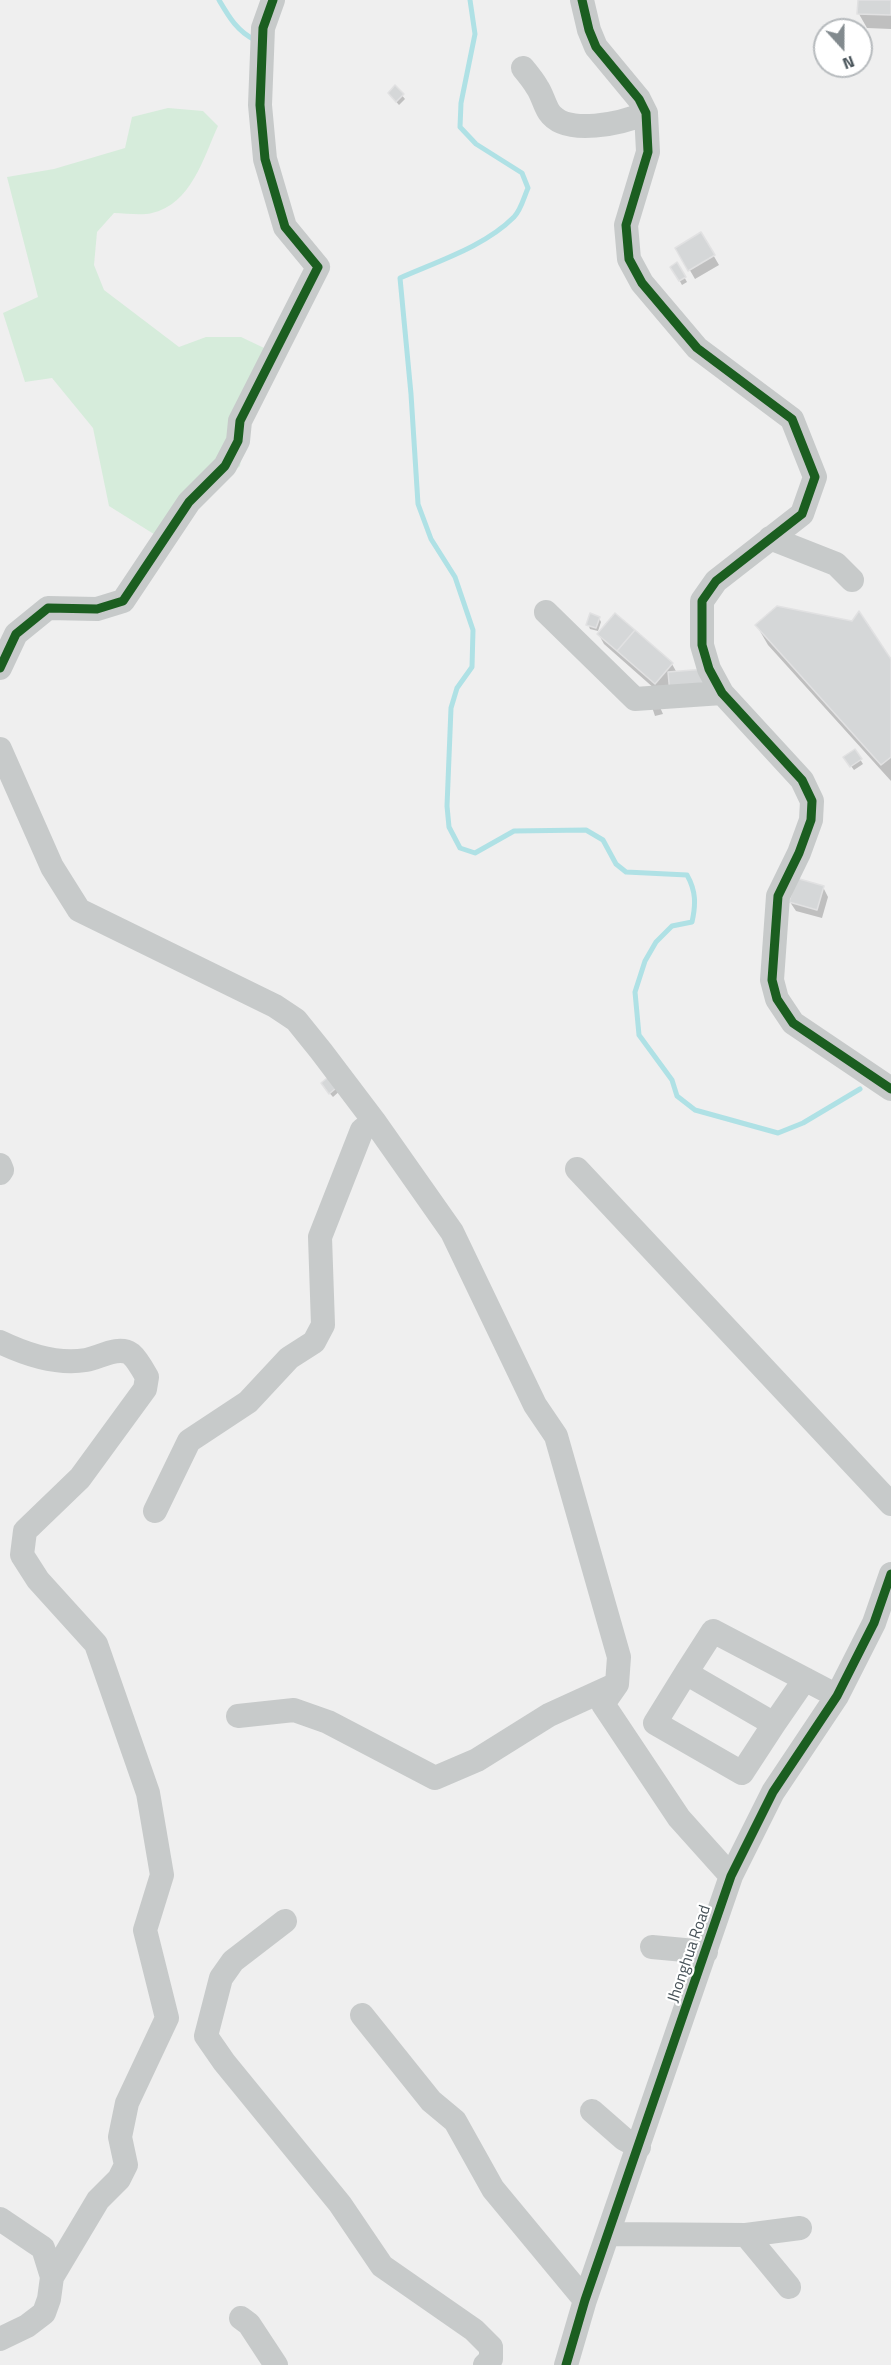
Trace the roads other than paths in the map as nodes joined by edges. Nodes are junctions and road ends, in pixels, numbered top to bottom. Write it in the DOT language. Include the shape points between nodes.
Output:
graph roads {
  1 [pos="273,0"];
  2 [pos="582,0"];
  3 [pos="523,68"];
  4 [pos="646,113"];
  5 [pos="770,538"];
  6 [pos="852,580"];
  7 [pos="546,612"];
  8 [pos="0,668"];
  9 [pos="722,693"];
  10 [pos="0,749"];
  11 [pos="891,1089"];
  12 [pos="374,1121"];
  13 [pos="0,1165"];
  14 [pos="577,1169"];
  15 [pos="0,1173"];
  16 [pos="0,1342"];
  17 [pos="891,1504"];
  18 [pos="155,1511"];
  19 [pos="891,1574"];
  20 [pos="883,1618"];
  21 [pos="686,1673"];
  22 [pos="805,1679"];
  23 [pos="617,1684"];
  24 [pos="837,1696"];
  25 [pos="238,1716"];
  26 [pos="774,1724"];
  27 [pos="731,1876"];
  28 [pos="285,1921"];
  29 [pos="652,1947"];
  30 [pos="706,1952"];
  31 [pos="362,2015"];
  32 [pos="592,2111"];
  33 [pos="639,2147"];
  34 [pos="0,2219"];
  35 [pos="800,2228"];
  36 [pos="608,2234"];
  37 [pos="746,2235"];
  38 [pos="52,2277"];
  39 [pos="789,2287"];
  40 [pos="585,2300"];
  41 [pos="241,2318"];
  42 [pos="0,2339"];
  43 [pos="276,2365"];
  44 [pos="485,2365"];
  45 [pos="566,2365"];
  1 -- 8 [label="street" via="263,28 260,105 265,159 285,227 318,267 240,421 238,441 225,466 189,502 123,601 97,609 48,608 16,634"];
  2 -- 4 [label="street" via="596,48"];
  3 -- 4 [label="street" via="550,114 565,125 581,127"];
  4 -- 5 [label="street" via="648,152 626,225 629,259 642,283 697,348 792,419 815,477 802,514"];
  5 -- 6 [label="street" via="836,564"];
  5 -- 9 [label="street" via="716,581 702,601 702,645"];
  7 -- 9 [label="street" via="635,699"];
  9 -- 11 [label="street" via="802,780 812,801 811,820 778,896 772,980 777,999 793,1023"];
  10 -- 12 [label="street" via="52,867 79,910 244,990 296,1020"];
  12 -- 18 [label="street" via="362,1130 320,1237 323,1325 314,1342 289,1358 248,1402 189,1441"];
  12 -- 23 [label="street" via="452,1232 535,1405 556,1436 619,1657"];
  13 -- 15 [label="street"];
  14 -- 17 [label="street"];
  16 -- 38 [label="street" via="22,1353 66,1361 119,1351 131,1354 147,1377 145,1389 80,1478 25,1531 22,1555 38,1580 96,1644 148,1793 162,1875 145,1930 167,2018 128,2103 120,2137 126,2165 119,2179 98,2200"];
  19 -- 20 [label="street, Jhonghua Road"];
  20 -- 24 [label="street, Jhonghua Road"];
  21 -- 22 [label="street" via="713,1631"];
  21 -- 26 [label="street"];
  21 -- 26 [label="street" via="655,1723 742,1773"];
  22 -- 24 [label="street"];
  22 -- 26 [label="street"];
  23 -- 25 [label="street" via="549,1715 477,1760 435,1778 328,1722 294,1710"];
  23 -- 27 [label="street" via="603,1704 679,1818"];
  24 -- 27 [label="street, Jhonghua Road" via="773,1792"];
  27 -- 30 [label="street, Jhonghua Road"];
  28 -- 44 [label="street" via="233,1961 221,1978 206,2036 340,2204 382,2266 474,2330 491,2347 491,2359"];
  29 -- 30 [label="street"];
  30 -- 33 [label="street, Jhonghua Road"];
  31 -- 40 [label="street" via="430,2101 455,2121 493,2189"];
  32 -- 33 [label="street"];
  33 -- 36 [label="street, Jhonghua Road"];
  34 -- 38 [label="street" via="43,2248"];
  35 -- 37 [label="street"];
  36 -- 37 [label="street"];
  36 -- 40 [label="street, Jhonghua Road"];
  37 -- 39 [label="street"];
  38 -- 42 [label="street" via="44,2313"];
  40 -- 45 [label="street, Jhonghua Road"];
  41 -- 43 [label="street"];
}
